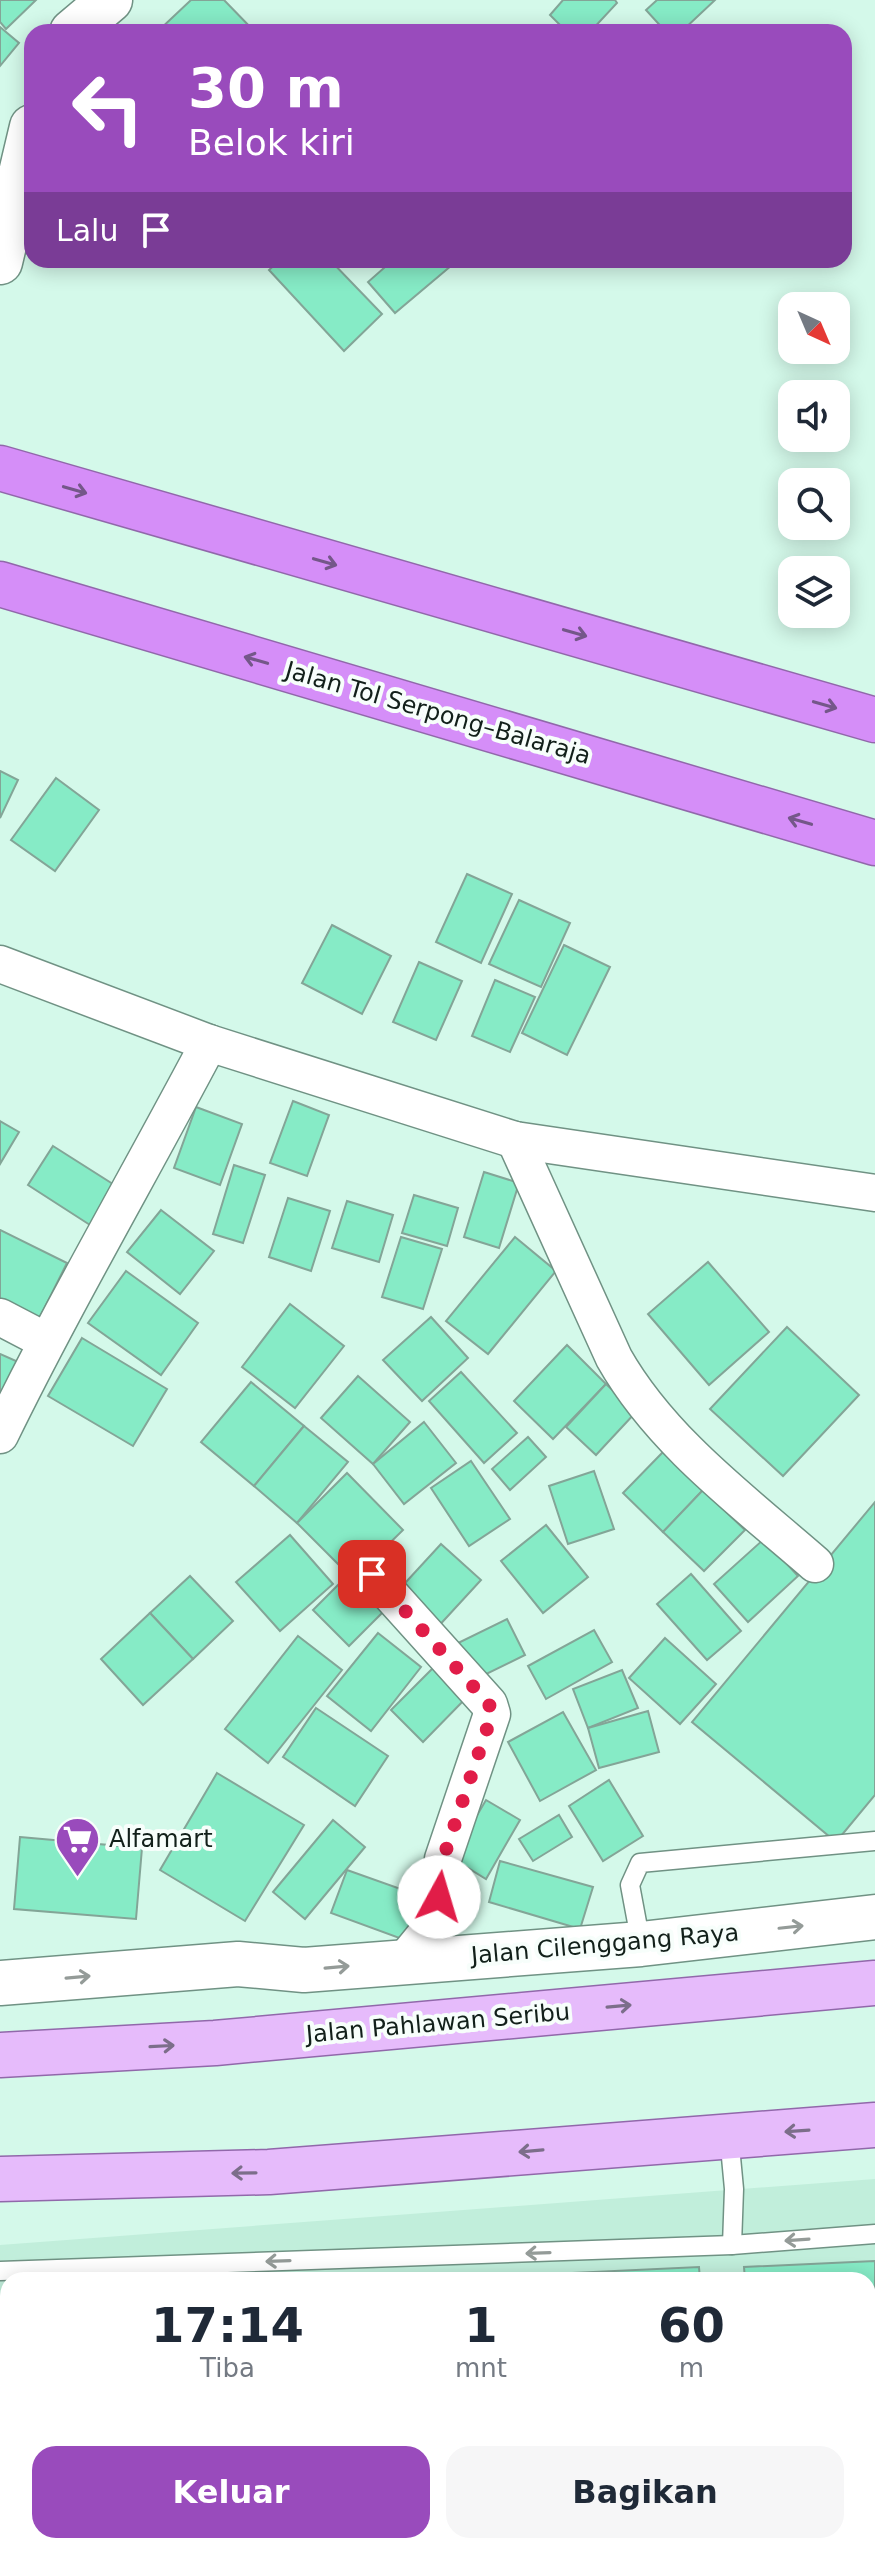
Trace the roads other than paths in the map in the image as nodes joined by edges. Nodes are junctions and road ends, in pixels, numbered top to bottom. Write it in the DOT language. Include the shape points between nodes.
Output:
graph roads {
  1 [pos="110,0"];
  2 [pos="82,24"];
  3 [pos="24,155"];
  4 [pos="7,214"];
  5 [pos="0,262"];
  6 [pos="0,468"];
  7 [pos="0,584"];
  8 [pos="875,720"];
  9 [pos="875,843"];
  10 [pos="0,964"];
  11 [pos="209,1043"];
  12 [pos="515,1140"];
  13 [pos="875,1193"];
  14 [pos="0,1317"];
  15 [pos="46,1341"];
  16 [pos="0,1435"];
  17 [pos="815,1564"];
  18 [pos="372,1574"];
  19 [pos="875,1841"];
  20 [pos="875,1917"];
  21 [pos="641,1944"];
  22 [pos="403,1962"];
  23 [pos="0,1983"];
  24 [pos="875,1983"];
  25 [pos="0,2055"];
  26 [pos="875,2125"];
  27 [pos="729,2136"];
  28 [pos="0,2179"];
  29 [pos="875,2234"];
  30 [pos="732,2245"];
  31 [pos="0,2271"];
  1 -- 2 [label="street"];
  3 -- 4 [label="street"];
  4 -- 5 [label="street"];
  6 -- 8 [label="highway, one-way"];
  9 -- 7 [label="highway, Jalan Tol Serpong–Balaraja, one-way"];
  10 -- 11 [label="street"];
  11 -- 12 [label="street"];
  11 -- 15 [label="street"];
  12 -- 13 [label="street"];
  12 -- 17 [label="street" via="632,1390 661,1424"];
  14 -- 15 [label="street"];
  15 -- 16 [label="street"];
  18 -- 22 [label="street" via="489,1704 492,1714 443,1859 439,1897 425,1935"];
  19 -- 21 [label="lane" via="640,1863 630,1885"];
  21 -- 20 [label="street, Jalan Cilenggang Raya, one-way"];
  21 -- 22 [label="street, Jalan Cilenggang Raya"];
  23 -- 22 [label="street, Jalan Cilenggang Raya, one-way" via="238,1964 304,1970"];
  25 -- 24 [label="main road, Jalan Pahlawan Seribu, one-way" via="215,2043"];
  26 -- 27 [label="main road, one-way"];
  27 -- 28 [label="main road, one-way" via="269,2172"];
  27 -- 30 [label="lane"];
  29 -- 30 [label="lane, one-way"];
  30 -- 31 [label="lane, one-way"];
}
